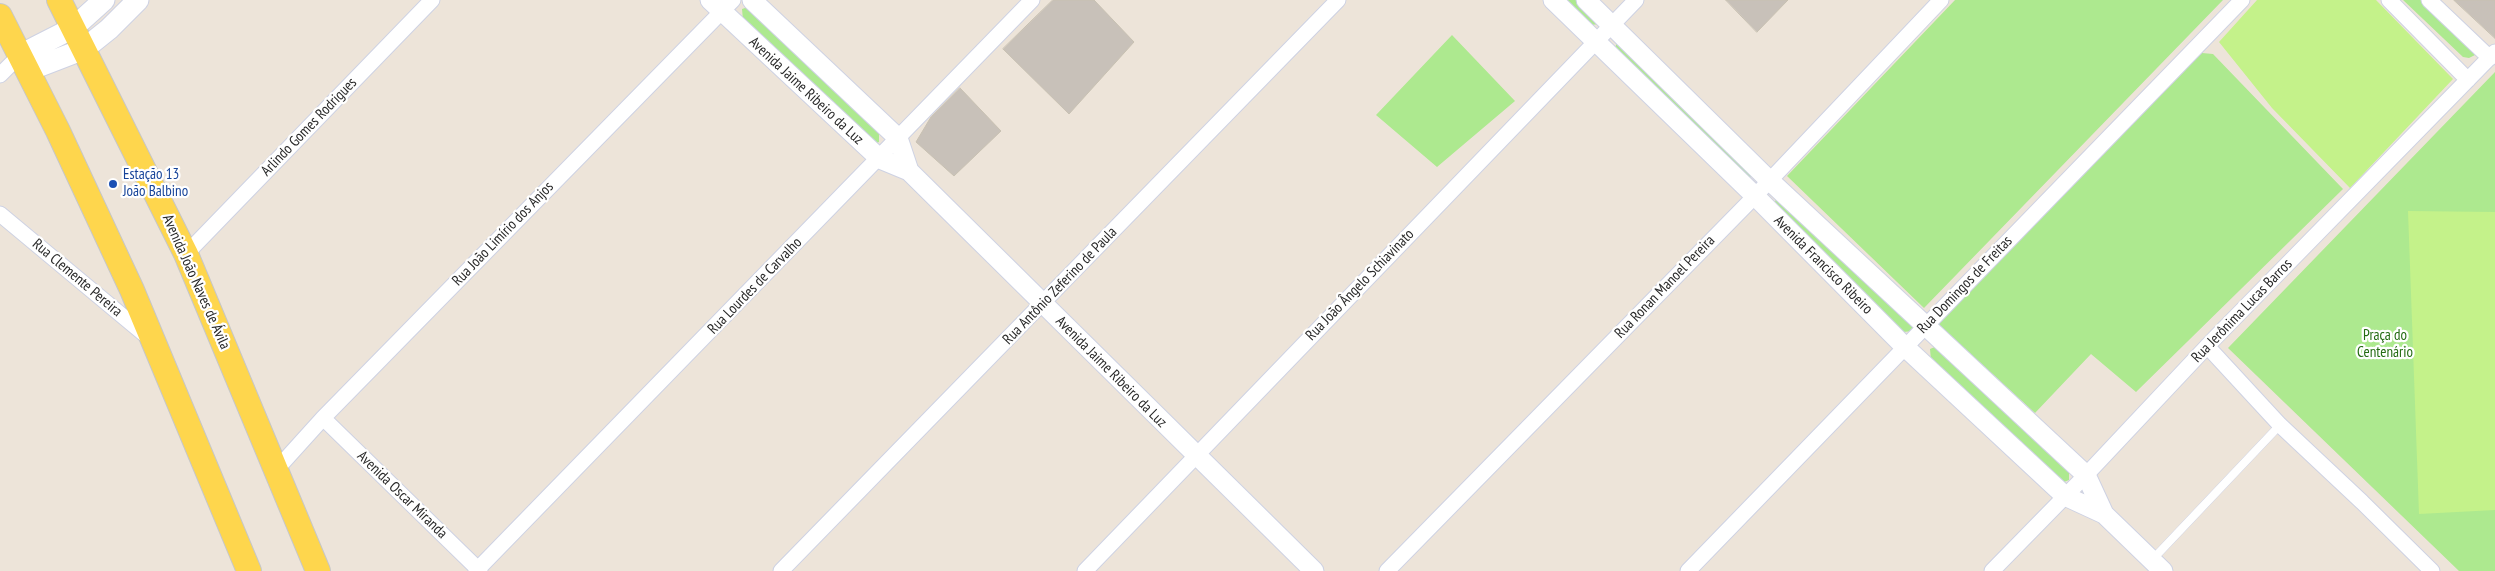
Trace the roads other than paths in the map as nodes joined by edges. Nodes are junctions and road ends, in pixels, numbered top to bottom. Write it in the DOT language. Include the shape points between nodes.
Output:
graph roads {
  1 [pos="59,0"];
  2 [pos="104,0"];
  3 [pos="138,0"];
  4 [pos="432,0"];
  5 [pos="752,0"];
  6 [pos="1032,0"];
  7 [pos="1338,0"];
  8 [pos="1553,0"];
  9 [pos="1586,0"];
  10 [pos="1636,0"];
  11 [pos="1941,0"];
  12 [pos="2242,0"];
  13 [pos="2389,0"];
  14 [pos="2429,0"];
  15 [pos="721,4"];
  16 [pos="0,16"];
  17 [pos="1611,25"];
  18 [pos="78,39"];
  19 [pos="1595,42"];
  20 [pos="2492,55"];
  21 [pos="24,63"];
  22 [pos="1,74"];
  23 [pos="2468,80"];
  24 [pos="898,138"];
  25 [pos="880,159"];
  26 [pos="909,171"];
  27 [pos="1769,180"];
  28 [pos="1755,196"];
  29 [pos="0,214"];
  30 [pos="186,254"];
  31 [pos="1043,304"];
  32 [pos="1925,326"];
  33 [pos="154,342"];
  34 [pos="2207,346"];
  35 [pos="1905,347"];
  36 [pos="2014,408"];
  37 [pos="323,418"];
  38 [pos="2280,425"];
  39 [pos="1994,430"];
  40 [pos="1196,456"];
  41 [pos="276,470"];
  42 [pos="2086,475"];
  43 [pos="2065,496"];
  44 [pos="2104,514"];
  45 [pos="2157,566"];
  46 [pos="478,570"];
  47 [pos="249,571"];
  48 [pos="318,571"];
  49 [pos="781,571"];
  50 [pos="1085,571"];
  51 [pos="1314,571"];
  52 [pos="1387,571"];
  53 [pos="1688,571"];
  54 [pos="1992,571"];
  55 [pos="2432,571"];
  1 -- 18 [label="main road, Avenida João Naves de Ávila"];
  2 -- 18 [label="main road"];
  3 -- 18 [label="main road" via="109,29"];
  4 -- 30 [label="street, Arlindo Gomes Rodrigues"];
  5 -- 24 [label="street, Avenida Jaime Ribeiro da Luz"];
  6 -- 24 [label="street, Rua Lourdes de Carvalho"];
  7 -- 31 [label="street, Rua Antônio Zeferino de Paula"];
  8 -- 19 [label="street, Avenida Francisco Ribeiro"];
  9 -- 17 [label="street, Avenida Francisco Ribeiro"];
  10 -- 17 [label="street, Rua João Ângelo Schiavinato"];
  11 -- 27 [label="street, Rua Ronan Manoel Pereira"];
  12 -- 32 [label="street, Rua Domingos de Freitas"];
  13 -- 23 [label="street"];
  14 -- 20 [label="street"];
  15 -- 25 [label="street, Avenida Jaime Ribeiro da Luz"];
  15 -- 37 [label="street, Rua João Limírio dos Anjos"];
  16 -- 21 [label="main road"];
  17 -- 19 [label="street, Rua João Ângelo Schiavinato"];
  17 -- 27 [label="street, Avenida Francisco Ribeiro"];
  18 -- 21 [label="main road"];
  18 -- 30 [label="main road, Avenida João Naves de Ávila"];
  19 -- 28 [label="street, Avenida Francisco Ribeiro"];
  19 -- 40 [label="street, Rua João Ângelo Schiavinato"];
  20 -- 23 [label="street, Rua Jerônima Lucas Barros"];
  21 -- 22 [label="street"];
  21 -- 33 [label="main road" via="58,130"];
  23 -- 34 [label="street, Rua Jerônima Lucas Barros"];
  24 -- 25 [label="street, Rua Lourdes de Carvalho"];
  24 -- 26 [label="street, Avenida Jaime Ribeiro da Luz"];
  25 -- 26 [label="street, Avenida Jaime Ribeiro da Luz"];
  25 -- 46 [label="street, Rua Lourdes de Carvalho"];
  26 -- 31 [label="street, Avenida Jaime Ribeiro da Luz"];
  27 -- 28 [label="street, Rua Ronan Manoel Pereira"];
  27 -- 32 [label="street, Avenida Francisco Ribeiro"];
  28 -- 35 [label="street, Avenida Francisco Ribeiro"];
  28 -- 52 [label="street, Rua Ronan Manoel Pereira"];
  29 -- 33 [label="street, Rua Clemente Pereira"];
  30 -- 41 [label="main road, Avenida João Naves de Ávila"];
  31 -- 40 [label="street, Avenida Jaime Ribeiro da Luz"];
  31 -- 49 [label="street, Rua Antônio Zeferino de Paula"];
  32 -- 35 [label="street, Rua Domingos de Freitas"];
  32 -- 36 [label="street, Avenida Francisco Ribeiro"];
  33 -- 47 [label="main road"];
  34 -- 38 [label="street"];
  34 -- 42 [label="street, Rua Jerônima Lucas Barros"];
  35 -- 39 [label="street, Avenida Francisco Ribeiro"];
  35 -- 53 [label="street, Rua Domingos de Freitas"];
  36 -- 39 [label="street"];
  36 -- 42 [label="street, Avenida Francisco Ribeiro"];
  37 -- 41 [label="street, Rua João Limírio dos Anjos"];
  37 -- 46 [label="street, Avenida Oscar Miranda"];
  38 -- 45 [label="lane"];
  38 -- 55 [label="street"];
  39 -- 43 [label="street, Avenida Francisco Ribeiro"];
  40 -- 50 [label="street, Rua João Ângelo Schiavinato"];
  40 -- 51 [label="street, Avenida Jaime Ribeiro da Luz"];
  41 -- 48 [label="main road, Avenida João Naves de Ávila"];
  42 -- 43 [label="street, Rua Jerônima Lucas Barros"];
  42 -- 44 [label="street, Avenida Francisco Ribeiro"];
  43 -- 44 [label="street, Avenida Francisco Ribeiro"];
  43 -- 54 [label="street, Rua Jerônima Lucas Barros"];
  44 -- 45 [label="street, Avenida Francisco Ribeiro"];
}
